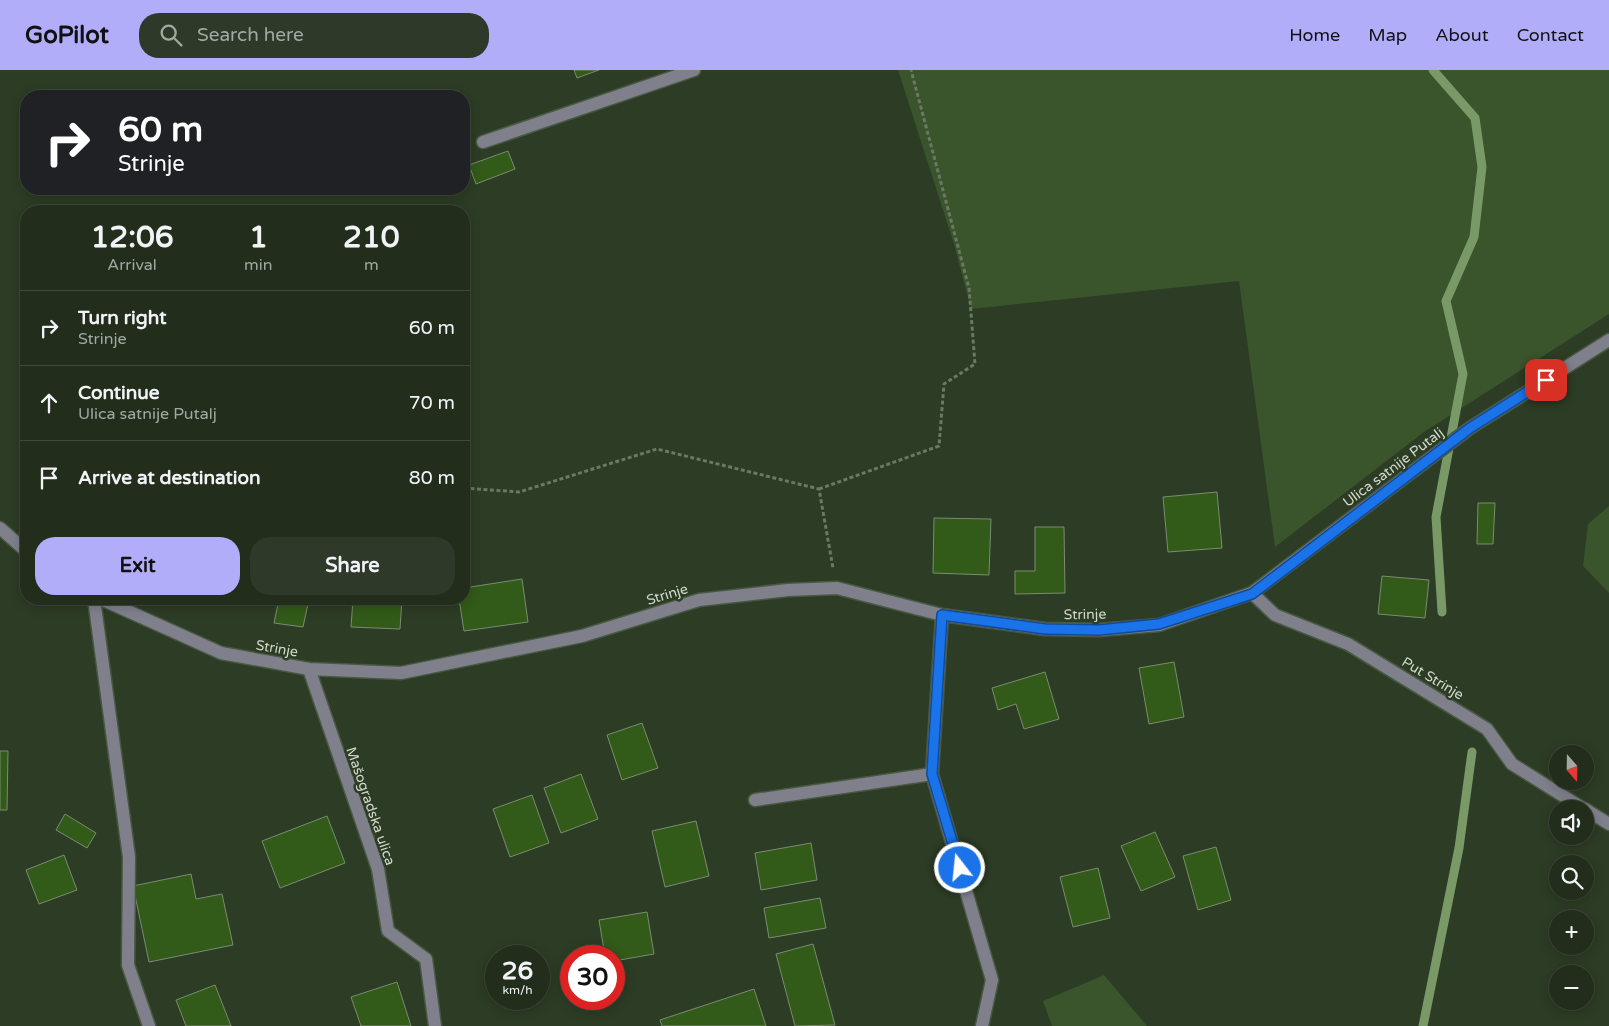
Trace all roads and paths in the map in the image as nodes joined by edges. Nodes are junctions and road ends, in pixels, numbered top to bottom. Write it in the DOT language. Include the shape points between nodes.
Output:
graph roads {
  1 [pos="694,70"];
  2 [pos="911,70"];
  3 [pos="483,142"];
  4 [pos="1609,340"];
  5 [pos="470,488"];
  6 [pos="820,489"];
  7 [pos="0,528"];
  8 [pos="20,546"];
  9 [pos="837,588"];
  10 [pos="1252,594"];
  11 [pos="95,605"];
  12 [pos="114,605"];
  13 [pos="942,615"];
  14 [pos="309,669"];
  15 [pos="932,774"];
  16 [pos="756,800"];
  17 [pos="1570,800"];
  18 [pos="1594,815"];
  19 [pos="1609,824"];
  20 [pos="149,1026"];
  21 [pos="435,1026"];
  22 [pos="982,1026"];
  1 -- 3 [label="street"];
  2 -- 6 [label="path" via="969,288 975,364 944,384 939,446"];
  4 -- 10 [label="street, Ulica satnije Putalj" via="1470,428"];
  5 -- 6 [label="path" via="519,492 657,449"];
  6 -- 9 [label="path"];
  7 -- 8 [label="street"];
  9 -- 13 [label="street, Strinje"];
  9 -- 14 [label="street, Strinje" via="699,600 582,636 401,673"];
  10 -- 13 [label="street, Strinje" via="1159,624 1099,630 1045,629"];
  10 -- 17 [label="street, Put Strinje" via="1274,615 1348,644 1487,729 1512,764"];
  11 -- 20 [label="street" via="129,857 128,966"];
  12 -- 14 [label="street, Strinje" via="220,653"];
  13 -- 15 [label="street"];
  14 -- 21 [label="street, Mašogradska ulica" via="378,869 388,930 426,959"];
  15 -- 16 [label="street"];
  15 -- 22 [label="street" via="992,980"];
  18 -- 19 [label="street, Put Strinje"];
}
